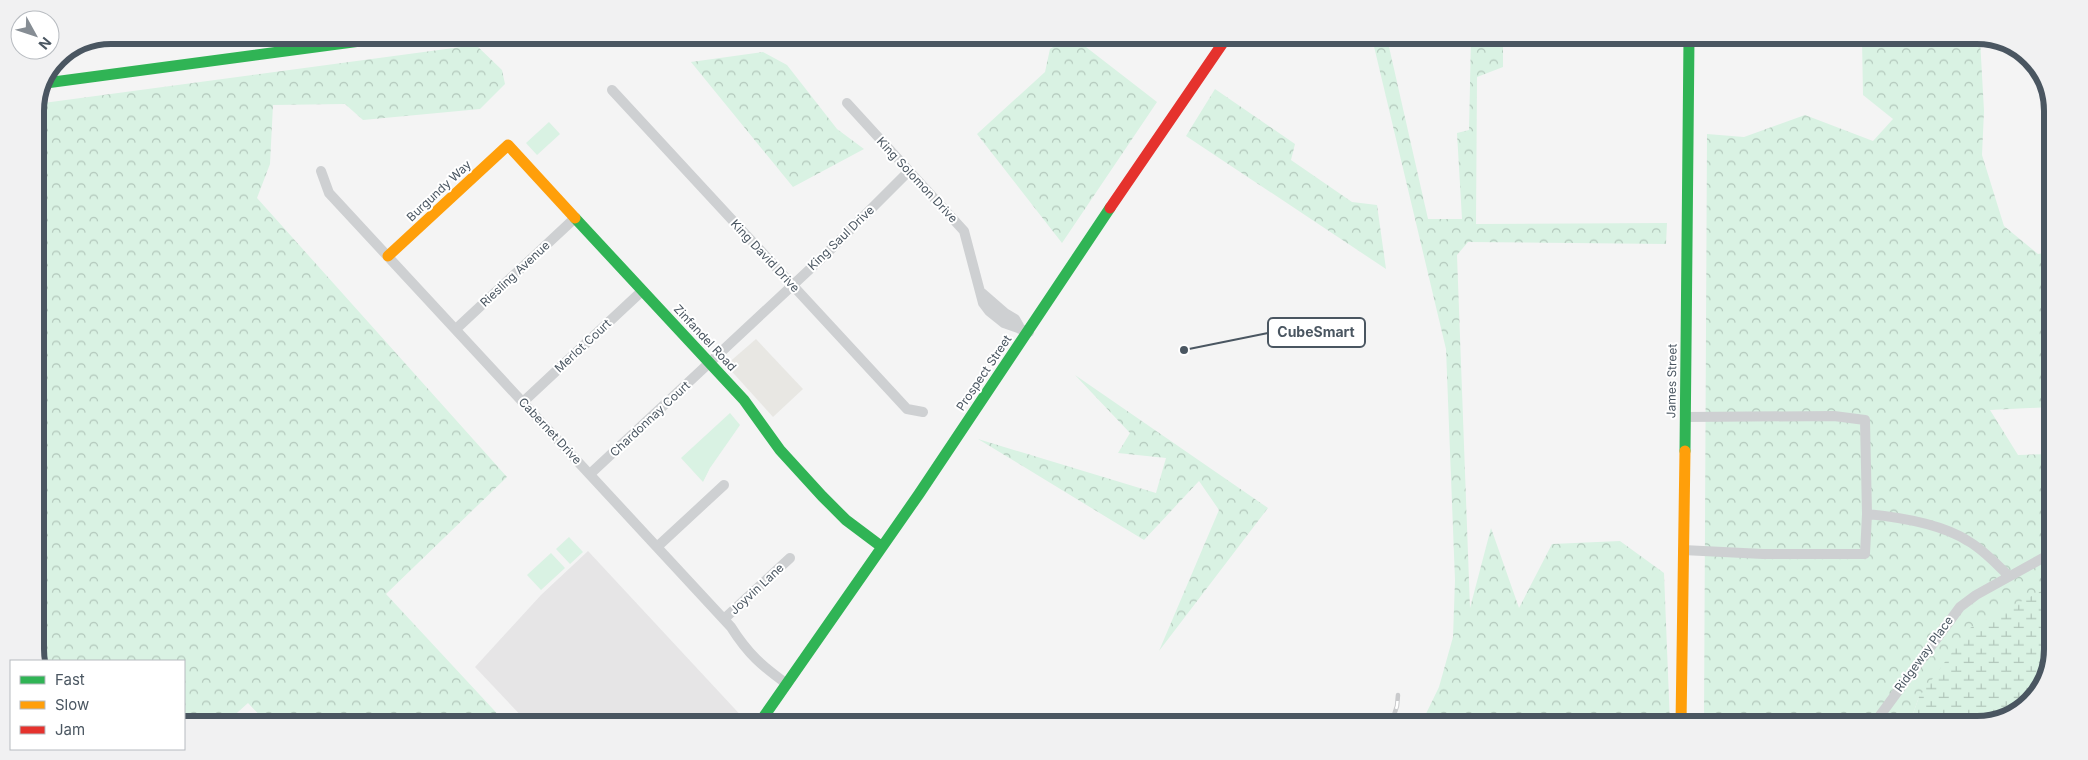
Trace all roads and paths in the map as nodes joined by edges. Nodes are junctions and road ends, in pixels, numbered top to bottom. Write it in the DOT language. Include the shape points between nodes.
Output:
graph roads {
  1 [pos="338,44"];
  2 [pos="1222,44"];
  3 [pos="1688,44"];
  4 [pos="50,82"];
  5 [pos="612,90"];
  6 [pos="847,103"];
  7 [pos="508,146"];
  8 [pos="322,171"];
  9 [pos="910,171"];
  10 [pos="575,218"];
  11 [pos="388,256"];
  12 [pos="792,286"];
  13 [pos="642,291"];
  14 [pos="750,325"];
  15 [pos="456,329"];
  16 [pos="1024,329"];
  17 [pos="709,363"];
  18 [pos="523,402"];
  19 [pos="923,412"];
  20 [pos="1686,417"];
  21 [pos="590,474"];
  22 [pos="724,485"];
  23 [pos="1867,514"];
  24 [pos="657,547"];
  25 [pos="882,547"];
  26 [pos="1683,550"];
  27 [pos="2044,557"];
  28 [pos="790,558"];
  29 [pos="2009,576"];
  30 [pos="724,619"];
  31 [pos="787,684"];
  32 [pos="764,716"];
  33 [pos="1681,716"];
  34 [pos="1879,716"];
  1 -- 4 [label="street"];
  2 -- 16 [label="street, Prospect Street"];
  3 -- 20 [label="street, James Street"];
  5 -- 12 [label="street, King David Drive"];
  6 -- 9 [label="street, King Solomon Drive"];
  7 -- 10 [label="street, Zinfandel Road"];
  7 -- 11 [label="street, Burgundy Way"];
  8 -- 11 [label="street, Cabernet Drive" via="329,193"];
  9 -- 12 [label="street, King Saul Drive"];
  9 -- 16 [label="street, King Solomon Drive" via="964,231 983,303 1004,322"];
  10 -- 13 [label="street, Zinfandel Road"];
  10 -- 15 [label="street, Riesling Avenue"];
  11 -- 15 [label="street, Cabernet Drive"];
  12 -- 14 [label="street, King Saul Drive"];
  12 -- 19 [label="street, King David Drive" via="907,408"];
  13 -- 17 [label="street, Zinfandel Road"];
  13 -- 18 [label="street, Merlot Court"];
  14 -- 17 [label="street, Chardonnay Court"];
  15 -- 18 [label="street, Cabernet Drive"];
  16 -- 25 [label="street, Prospect Street"];
  17 -- 21 [label="street, Chardonnay Court"];
  17 -- 25 [label="street, Zinfandel Road" via="744,400 780,450 822,496 846,520"];
  18 -- 21 [label="street, Cabernet Drive"];
  20 -- 23 [label="street" via="1834,416 1865,420"];
  20 -- 26 [label="street, James Street"];
  21 -- 24 [label="street, Cabernet Drive"];
  22 -- 24 [label="street"];
  23 -- 26 [label="street" via="1865,554"];
  23 -- 29 [label="street" via="1956,534 1969,541"];
  24 -- 30 [label="street, Cabernet Drive"];
  25 -- 31 [label="street, Prospect Street"];
  26 -- 33 [label="street, James Street"];
  27 -- 29 [label="street, Ridgeway Place"];
  28 -- 30 [label="street, Joyvin Lane"];
  29 -- 34 [label="street, Ridgeway Place" via="1960,607"];
  30 -- 31 [label="street, Cabernet Drive" via="759,664"];
  31 -- 32 [label="street, Prospect Street"];
}
